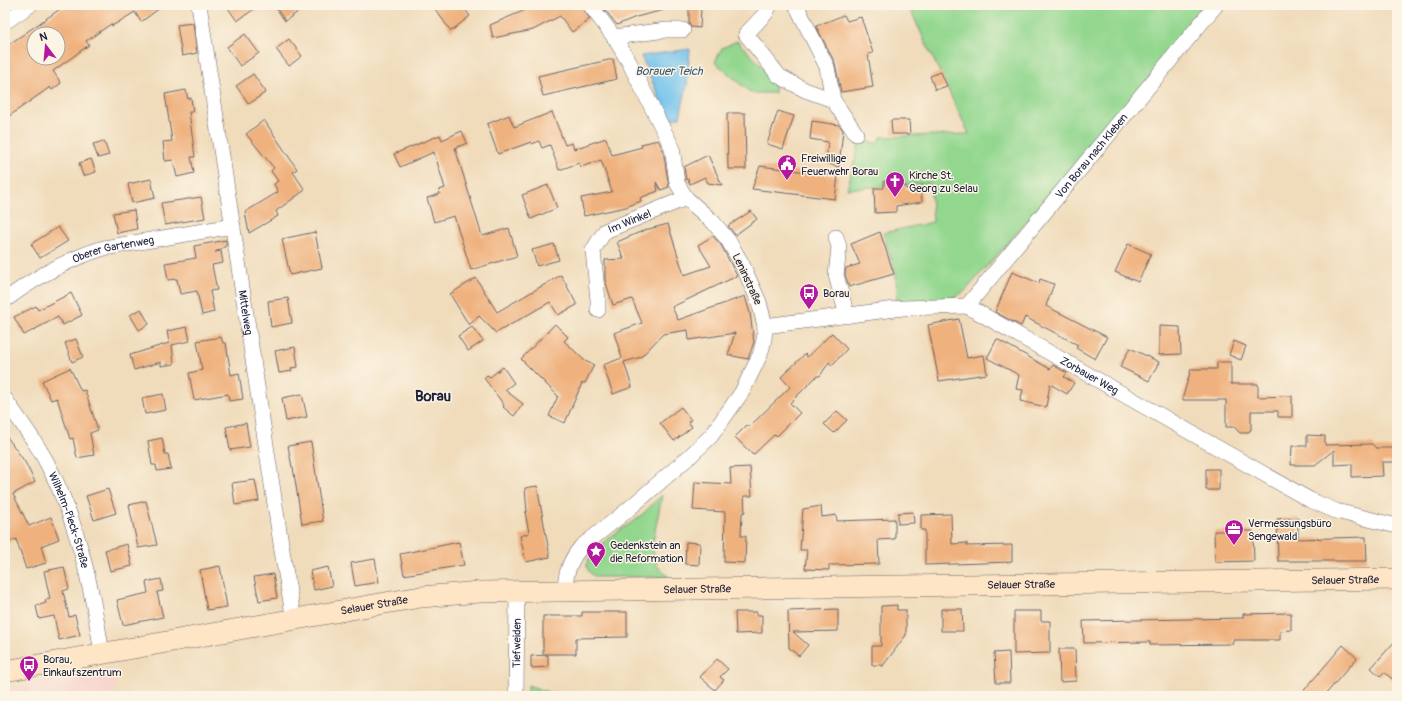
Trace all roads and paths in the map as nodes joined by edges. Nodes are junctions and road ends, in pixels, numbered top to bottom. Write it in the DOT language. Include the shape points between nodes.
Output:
graph roads {
  1 [pos="30,5"];
  2 [pos="199,5"];
  3 [pos="590,5"];
  4 [pos="770,5"];
  5 [pos="796,5"];
  6 [pos="1216,5"];
  7 [pos="5,22"];
  8 [pos="683,30"];
  9 [pos="614,37"];
  10 [pos="833,100"];
  11 [pos="856,134"];
  12 [pos="686,198"];
  13 [pos="232,226"];
  14 [pos="836,237"];
  15 [pos="5,300"];
  16 [pos="967,306"];
  17 [pos="598,310"];
  18 [pos="846,316"];
  19 [pos="764,326"];
  20 [pos="5,399"];
  21 [pos="1397,526"];
  22 [pos="1397,579"];
  23 [pos="517,590"];
  24 [pos="565,590"];
  25 [pos="294,620"];
  26 [pos="102,654"];
  27 [pos="5,671"];
  28 [pos="516,696"];
  1 -- 7 [label="street"];
  2 -- 13 [label="street, Mittelweg"];
  3 -- 9 [label="street, Leninstraße"];
  4 -- 10 [label="street" via="766,13 746,34 779,76 805,90"];
  5 -- 10 [label="street" via="827,67"];
  6 -- 16 [label="street, Von Borau nach Kleben"];
  8 -- 9 [label="street"];
  9 -- 12 [label="street, Leninstraße" via="672,147 677,182"];
  10 -- 11 [label="street"];
  12 -- 17 [label="street, Im Winkel" via="605,231 593,250"];
  12 -- 19 [label="street, Leninstraße" via="713,222 728,240 752,284"];
  13 -- 15 [label="street, Oberer Gartenweg" via="104,248 84,254 54,267"];
  13 -- 25 [label="street, Mittelweg"];
  14 -- 18 [label="street" via="839,248 836,274"];
  16 -- 18 [label="street" via="902,308"];
  16 -- 21 [label="street, Zorbauer Weg" via="1310,500 1343,513"];
  18 -- 19 [label="street"];
  19 -- 24 [label="street, Leninstraße" via="760,355 742,392 721,423 688,457 581,547 566,572"];
  20 -- 26 [label="street, Wilhelm-Pieck-Straße" via="47,463 80,542"];
  22 -- 24 [label="main road, Selauer Straße"];
  23 -- 24 [label="main road, Selauer Straße"];
  23 -- 25 [label="main road, Selauer Straße" via="421,598"];
  23 -- 28 [label="street, Tiefweiden"];
  25 -- 26 [label="main road, Selauer Straße"];
  26 -- 27 [label="main road, Selauer Straße"];
}
